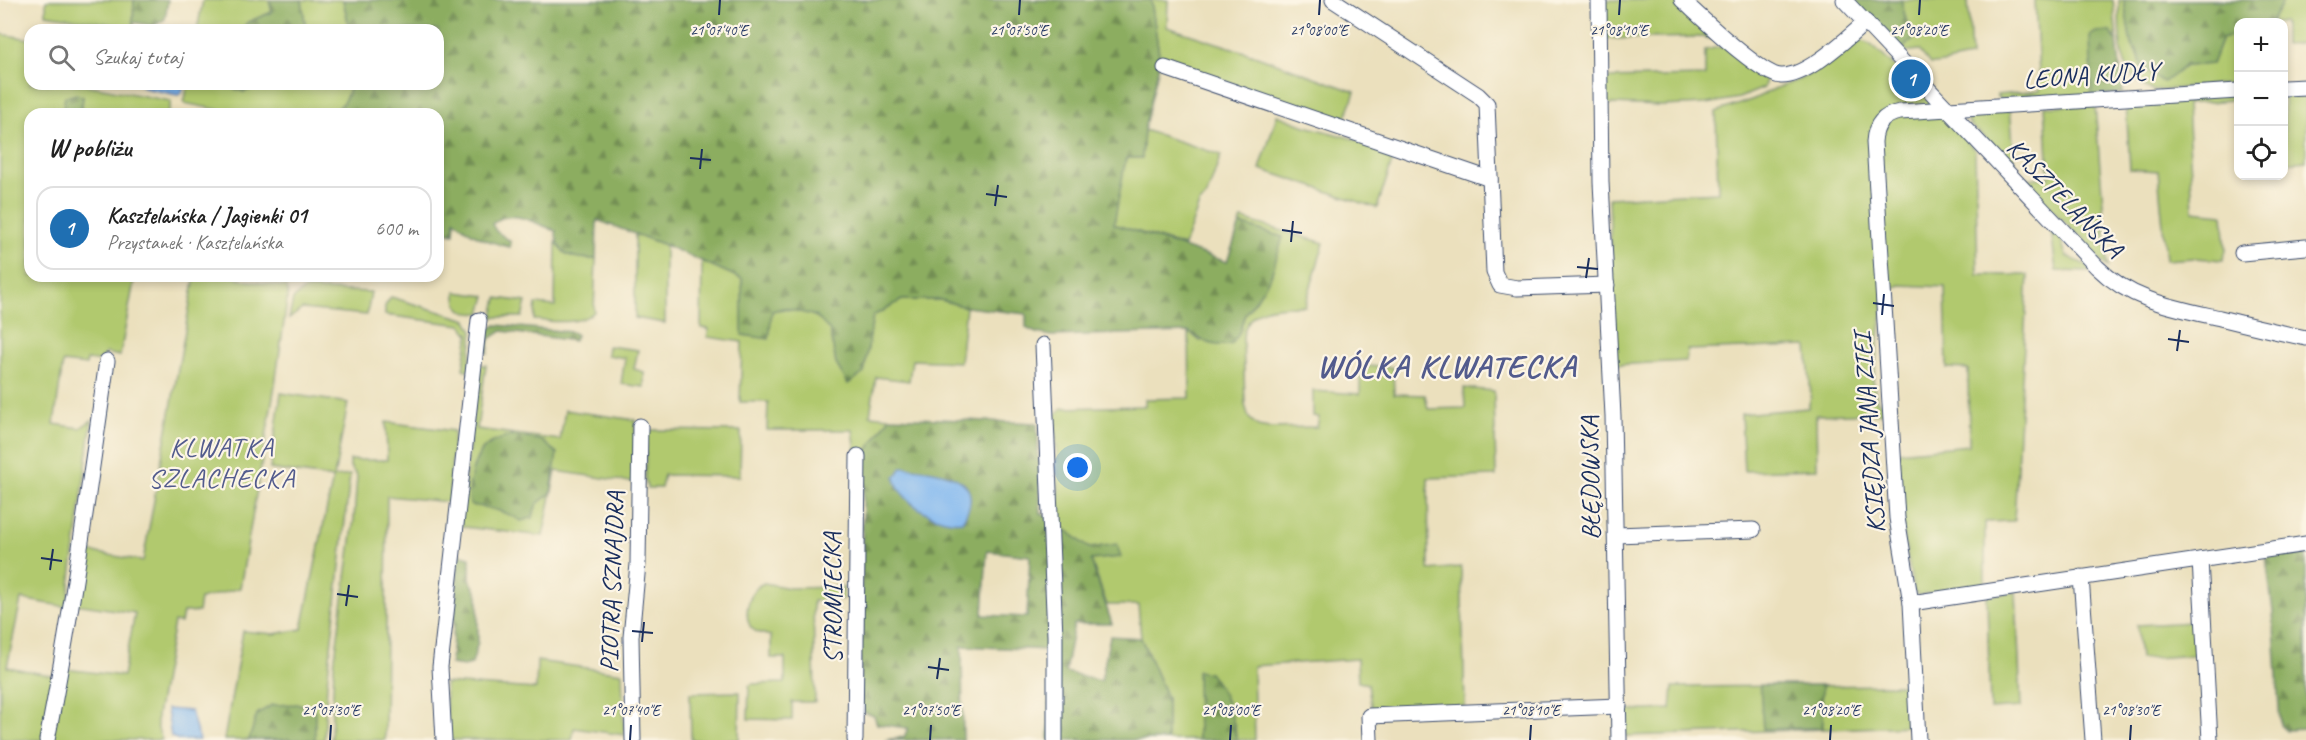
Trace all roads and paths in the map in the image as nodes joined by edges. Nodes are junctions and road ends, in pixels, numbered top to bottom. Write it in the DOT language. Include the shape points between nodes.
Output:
graph roads {
  1 [pos="1334,0"];
  2 [pos="1599,0"];
  3 [pos="1682,0"];
  4 [pos="1844,0"];
  5 [pos="1866,22"];
  6 [pos="1164,68"];
  7 [pos="2306,87"];
  8 [pos="2288,88"];
  9 [pos="2234,91"];
  10 [pos="1947,109"];
  11 [pos="1490,178"];
  12 [pos="2306,247"];
  13 [pos="2242,254"];
  14 [pos="1607,285"];
  15 [pos="479,320"];
  16 [pos="2306,338"];
  17 [pos="1043,345"];
  18 [pos="107,361"];
  19 [pos="640,426"];
  20 [pos="858,456"];
  21 [pos="1753,530"];
  22 [pos="1616,535"];
  23 [pos="2306,544"];
  24 [pos="2200,560"];
  25 [pos="2081,577"];
  26 [pos="1911,603"];
  27 [pos="1619,706"];
  28 [pos="47,740"];
  29 [pos="444,740"];
  30 [pos="633,740"];
  31 [pos="855,740"];
  32 [pos="1055,740"];
  33 [pos="1370,740"];
  34 [pos="1619,740"];
  35 [pos="1918,740"];
  36 [pos="2093,740"];
  37 [pos="2210,740"];
  1 -- 11 [label="street" via="1483,99 1488,110"];
  2 -- 14 [label="street, BŁĘDOWSKA"];
  3 -- 5 [label="street" via="1761,68 1778,76 1791,75 1812,64"];
  4 -- 5 [label="street, KASZTELAŃSKA"];
  5 -- 10 [label="street, KASZTELAŃSKA"];
  6 -- 11 [label="street"];
  7 -- 8 [label="street"];
  9 -- 10 [label="street, LEONA KUDŁY"];
  10 -- 16 [label="street, KASZTELAŃSKA" via="2097,267 2122,288 2157,303"];
  10 -- 26 [label="street, KSIĘDZA JANA ZIEI" via="1890,114 1875,133 1897,518"];
  11 -- 14 [label="street" via="1494,272 1500,285"];
  12 -- 13 [label="street"];
  14 -- 22 [label="street, BŁĘDOWSKA"];
  15 -- 29 [label="street" via="440,667"];
  17 -- 32 [label="street" via="1055,636"];
  18 -- 28 [label="street" via="60,678"];
  19 -- 30 [label="street, PIOTRA SZNAJDRA" via="638,564 631,638"];
  20 -- 31 [label="street, STROMIECKA"];
  21 -- 22 [label="street"];
  22 -- 27 [label="street, BŁĘDOWSKA"];
  23 -- 24 [label="street"];
  24 -- 25 [label="street"];
  24 -- 37 [label="street"];
  25 -- 26 [label="street"];
  25 -- 36 [label="street"];
  26 -- 35 [label="street, KSIĘDZA JANA ZIEI"];
  27 -- 33 [label="street" via="1370,716"];
  27 -- 34 [label="street, BŁĘDOWSKA"];
}
